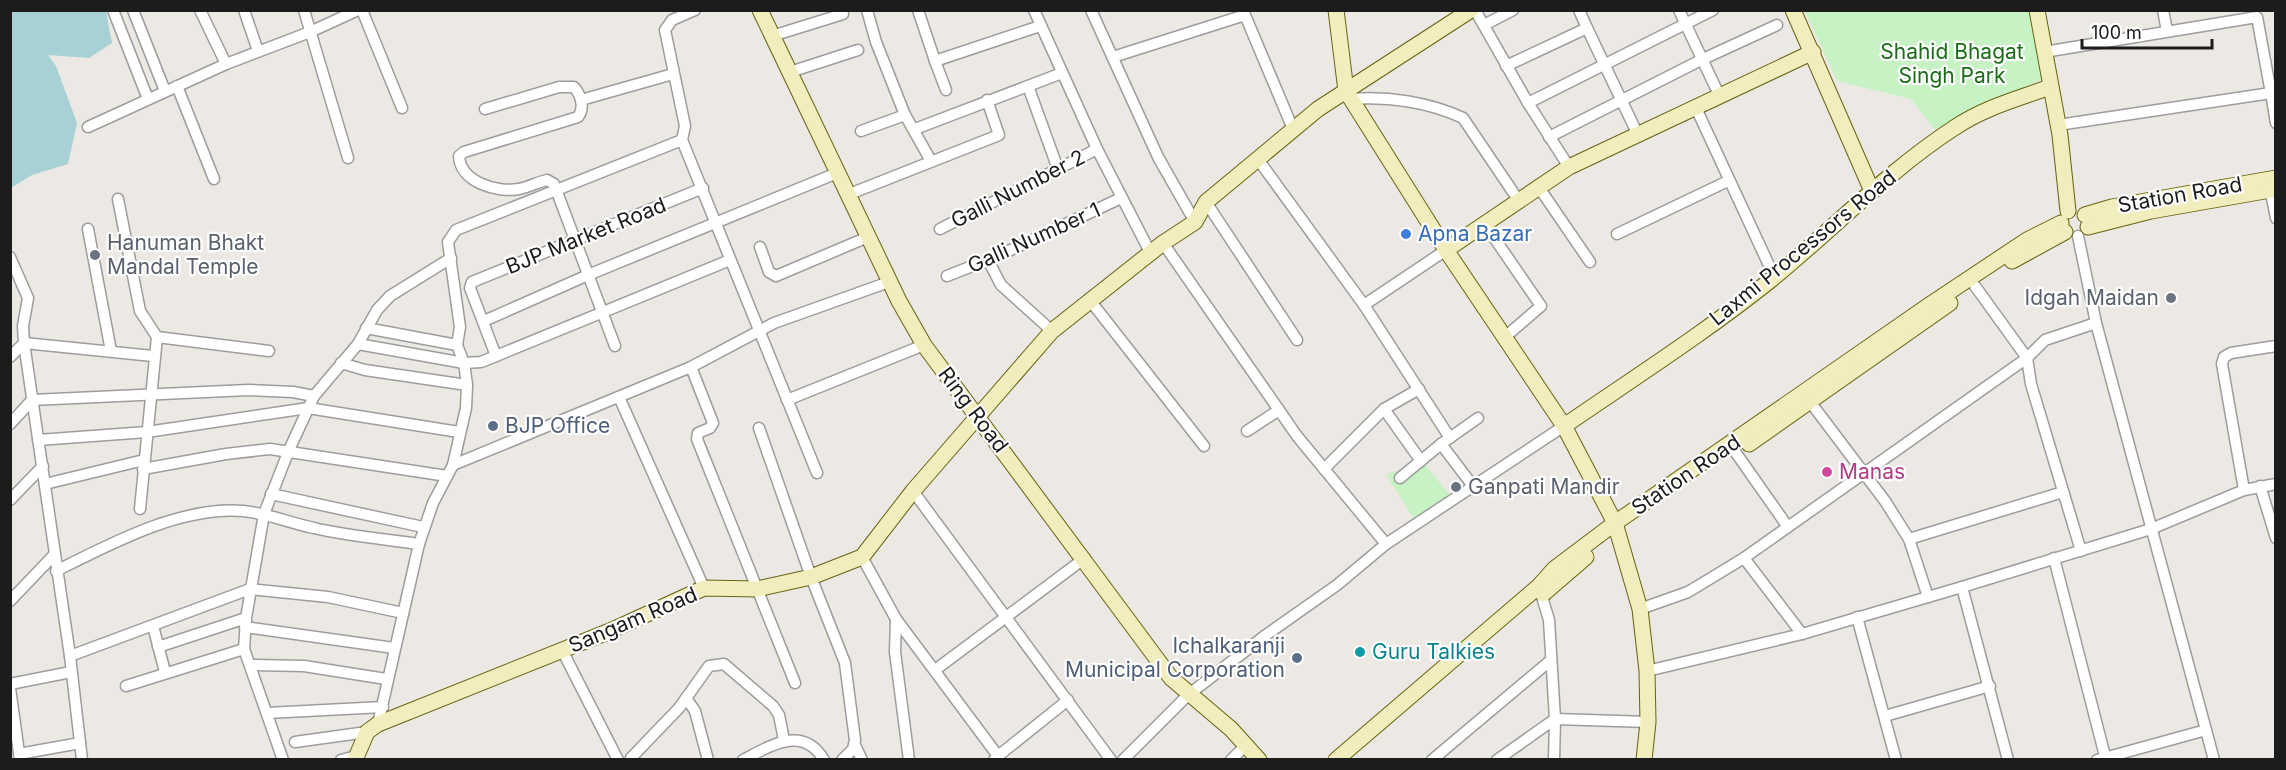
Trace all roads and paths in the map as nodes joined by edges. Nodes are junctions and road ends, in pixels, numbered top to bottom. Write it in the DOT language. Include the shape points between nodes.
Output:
graph roads {
  1 [pos="113,10"];
  2 [pos="133,10"];
  3 [pos="200,10"];
  4 [pos="244,10"];
  5 [pos="304,10"];
  6 [pos="360,10"];
  7 [pos="695,10"];
  8 [pos="760,10"];
  9 [pos="867,10"];
  10 [pos="918,10"];
  11 [pos="1034,10"];
  12 [pos="1091,10"];
  13 [pos="1335,10"];
  14 [pos="1473,10"];
  15 [pos="1513,10"];
  16 [pos="1579,10"];
  17 [pos="1679,10"];
  18 [pos="1713,10"];
  19 [pos="1793,10"];
  20 [pos="2037,10"];
  21 [pos="2163,10"];
  22 [pos="1244,13"];
  23 [pos="843,14"];
  24 [pos="2256,14"];
  25 [pos="1686,24"];
  26 [pos="1484,25"];
  27 [pos="1777,25"];
  28 [pos="1040,26"];
  29 [pos="1587,28"];
  30 [pos="2167,31"];
  31 [pos="310,32"];
  32 [pos="772,36"];
  33 [pos="858,50"];
  34 [pos="258,51"];
  35 [pos="1813,52"];
  36 [pos="2044,52"];
  37 [pos="1113,57"];
  38 [pos="1702,59"];
  39 [pos="935,61"];
  40 [pos="226,64"];
  41 [pos="1603,64"];
  42 [pos="1506,66"];
  43 [pos="790,72"];
  44 [pos="1062,73"];
  45 [pos="673,74"];
  46 [pos="177,86"];
  47 [pos="1028,86"];
  48 [pos="2050,87"];
  49 [pos="946,90"];
  50 [pos="165,91"];
  51 [pos="2271,93"];
  52 [pos="1348,95"];
  53 [pos="1720,97"];
  54 [pos="148,99"];
  55 [pos="581,100"];
  56 [pos="987,100"];
  57 [pos="1620,101"];
  58 [pos="1528,103"];
  59 [pos="402,108"];
  60 [pos="1696,108"];
  61 [pos="485,109"];
  62 [pos="905,115"];
  63 [pos="2276,123"];
  64 [pos="2058,125"];
  65 [pos="88,127"];
  66 [pos="915,129"];
  67 [pos="1293,129"];
  68 [pos="861,131"];
  69 [pos="1638,135"];
  70 [pos="1550,137"];
  71 [pos="682,140"];
  72 [pos="1097,149"];
  73 [pos="348,158"];
  74 [pos="1257,158"];
  75 [pos="931,161"];
  76 [pos="1569,167"];
  77 [pos="1058,169"];
  78 [pos="837,173"];
  79 [pos="214,179"];
  80 [pos="1728,181"];
  81 [pos="2272,184"];
  82 [pos="703,188"];
  83 [pos="1540,189"];
  84 [pos="556,190"];
  85 [pos="1872,191"];
  86 [pos="847,195"];
  87 [pos="1121,198"];
  88 [pos="118,199"];
  89 [pos="1519,201"];
  90 [pos="1206,202"];
  91 [pos="2276,218"];
  92 [pos="716,221"];
  93 [pos="1195,222"];
  94 [pos="1484,223"];
  95 [pos="2074,224"];
  96 [pos="88,229"];
  97 [pos="940,229"];
  98 [pos="1617,234"];
  99 [pos="868,237"];
  100 [pos="574,241"];
  101 [pos="760,247"];
  102 [pos="1157,248"];
  103 [pos="1446,250"];
  104 [pos="10,257"];
  105 [pos="451,258"];
  106 [pos="730,260"];
  107 [pos="988,260"];
  108 [pos="1590,262"];
  109 [pos="588,275"];
  110 [pos="947,276"];
  111 [pos="1774,276"];
  112 [pos="16,281"];
  113 [pos="889,282"];
  114 [pos="1974,286"];
  115 [pos="1089,299"];
  116 [pos="1364,305"];
  117 [pos="602,312"];
  118 [pos="484,321"];
  119 [pos="2096,323"];
  120 [pos="366,328"];
  121 [pos="1052,331"];
  122 [pos="758,332"];
  123 [pos="157,337"];
  124 [pos="1504,337"];
  125 [pos="1297,340"];
  126 [pos="24,343"];
  127 [pos="358,344"];
  128 [pos="457,345"];
  129 [pos="924,345"];
  130 [pos="615,346"];
  131 [pos="2276,346"];
  132 [pos="111,351"];
  133 [pos="268,351"];
  134 [pos="153,356"];
  135 [pos="496,356"];
  136 [pos="10,357"];
  137 [pos="2027,358"];
  138 [pos="341,363"];
  139 [pos="464,363"];
  140 [pos="691,367"];
  141 [pos="467,385"];
  142 [pos="1419,389"];
  143 [pos="149,396"];
  144 [pos="314,396"];
  145 [pos="619,397"];
  146 [pos="32,400"];
  147 [pos="787,400"];
  148 [pos="1811,403"];
  149 [pos="308,408"];
  150 [pos="1384,409"];
  151 [pos="1279,411"];
  152 [pos="977,416"];
  153 [pos="1478,418"];
  154 [pos="10,424"];
  155 [pos="1564,426"];
  156 [pos="759,428"];
  157 [pos="1248,431"];
  158 [pos="147,432"];
  159 [pos="459,432"];
  160 [pos="38,440"];
  161 [pos="1445,441"];
  162 [pos="1204,446"];
  163 [pos="288,450"];
  164 [pos="1736,453"];
  165 [pos="1421,461"];
  166 [pos="143,465"];
  167 [pos="453,465"];
  168 [pos="43,466"];
  169 [pos="1324,469"];
  170 [pos="817,473"];
  171 [pos="1864,473"];
  172 [pos="447,476"];
  173 [pos="1400,478"];
  174 [pos="45,484"];
  175 [pos="2276,484"];
  176 [pos="1473,486"];
  177 [pos="2260,486"];
  178 [pos="2244,490"];
  179 [pos="913,491"];
  180 [pos="2063,492"];
  181 [pos="272,494"];
  182 [pos="10,500"];
  183 [pos="140,509"];
  184 [pos="264,514"];
  185 [pos="1788,526"];
  186 [pos="423,528"];
  187 [pos="1617,528"];
  188 [pos="2151,529"];
  189 [pos="2276,538"];
  190 [pos="1909,539"];
  191 [pos="419,544"];
  192 [pos="1386,544"];
  193 [pos="2081,551"];
  194 [pos="53,556"];
  195 [pos="862,557"];
  196 [pos="1085,558"];
  197 [pos="1744,558"];
  198 [pos="2054,558"];
  199 [pos="56,571"];
  200 [pos="811,577"];
  201 [pos="1962,587"];
  202 [pos="704,588"];
  203 [pos="250,589"];
  204 [pos="757,589"];
  205 [pos="1540,590"];
  206 [pos="1928,597"];
  207 [pos="10,601"];
  208 [pos="1640,609"];
  209 [pos="403,613"];
  210 [pos="1007,616"];
  211 [pos="1857,617"];
  212 [pos="896,619"];
  213 [pos="245,622"];
  214 [pos="153,626"];
  215 [pos="1802,634"];
  216 [pos="158,646"];
  217 [pos="394,648"];
  218 [pos="244,649"];
  219 [pos="562,650"];
  220 [pos="70,656"];
  221 [pos="1551,660"];
  222 [pos="250,665"];
  223 [pos="935,670"];
  224 [pos="1647,671"];
  225 [pos="71,672"];
  226 [pos="165,672"];
  227 [pos="386,679"];
  228 [pos="795,683"];
  229 [pos="10,686"];
  230 [pos="126,686"];
  231 [pos="1990,686"];
  232 [pos="1188,695"];
  233 [pos="686,698"];
  234 [pos="1068,700"];
  235 [pos="383,707"];
  236 [pos="267,713"];
  237 [pos="1884,716"];
  238 [pos="1554,718"];
  239 [pos="1648,722"];
  240 [pos="372,728"];
  241 [pos="2205,730"];
  242 [pos="784,740"];
  243 [pos="295,742"];
  244 [pos="80,743"];
  245 [pos="1247,744"];
  246 [pos="855,745"];
  247 [pos="20,757"];
  248 [pos="351,758"];
  249 [pos="631,758"];
  250 [pos="996,758"];
  251 [pos="82,759"];
  252 [pos="283,759"];
  253 [pos="618,759"];
  254 [pos="708,759"];
  255 [pos="743,759"];
  256 [pos="824,759"];
  257 [pos="842,759"];
  258 [pos="862,759"];
  259 [pos="909,759"];
  260 [pos="1111,759"];
  261 [pos="1123,759"];
  262 [pos="1231,759"];
  263 [pos="1259,759"];
  264 [pos="1336,759"];
  265 [pos="1350,759"];
  266 [pos="1432,759"];
  267 [pos="1497,759"];
  268 [pos="1554,759"];
  269 [pos="1644,759"];
  270 [pos="1896,759"];
  271 [pos="2008,759"];
  272 [pos="2103,759"];
  273 [pos="2214,759"];
  1 -- 54 [label="street"];
  2 -- 50 [label="street"];
  3 -- 40 [label="street"];
  4 -- 34 [label="street"];
  5 -- 31 [label="street"];
  6 -- 31 [label="street"];
  6 -- 59 [label="street"];
  7 -- 45 [label="street" via="672,20 665,30"];
  8 -- 32 [label="main road, Ring Road"];
  9 -- 62 [label="street"];
  10 -- 39 [label="street"];
  11 -- 28 [label="street"];
  12 -- 37 [label="street"];
  13 -- 52 [label="main road"];
  14 -- 26 [label="street"];
  14 -- 52 [label="main road"];
  15 -- 26 [label="street"];
  16 -- 29 [label="street"];
  17 -- 25 [label="street"];
  18 -- 25 [label="street"];
  19 -- 35 [label="main road"];
  20 -- 36 [label="main road"];
  21 -- 30 [label="street"];
  22 -- 37 [label="street"];
  22 -- 67 [label="street"];
  23 -- 32 [label="street"];
  24 -- 30 [label="street"];
  24 -- 51 [label="street"];
  25 -- 38 [label="street"];
  25 -- 41 [label="street"];
  26 -- 42 [label="street"];
  27 -- 38 [label="street"];
  28 -- 39 [label="street"];
  28 -- 44 [label="street"];
  29 -- 41 [label="street"];
  29 -- 42 [label="street"];
  30 -- 36 [label="street"];
  31 -- 34 [label="street"];
  31 -- 73 [label="street"];
  32 -- 43 [label="main road, Ring Road"];
  33 -- 43 [label="street"];
  34 -- 40 [label="street"];
  35 -- 53 [label="main road"];
  35 -- 85 [label="main road"];
  36 -- 48 [label="main road"];
  37 -- 93 [label="street" via="1158,157"];
  38 -- 53 [label="street"];
  38 -- 57 [label="street"];
  39 -- 49 [label="street"];
  40 -- 46 [label="street"];
  41 -- 57 [label="street"];
  41 -- 58 [label="street"];
  42 -- 58 [label="street"];
  43 -- 78 [label="main road, Ring Road"];
  44 -- 47 [label="street"];
  44 -- 72 [label="street"];
  45 -- 55 [label="street"];
  45 -- 71 [label="street" via="685,126"];
  46 -- 50 [label="street"];
  46 -- 79 [label="street"];
  47 -- 56 [label="street"];
  47 -- 77 [label="street"];
  48 -- 64 [label="main road"];
  48 -- 85 [label="main road, Laxmi Processors Road" via="1993,107 1954,127"];
  50 -- 54 [label="street"];
  51 -- 63 [label="street"];
  51 -- 64 [label="street"];
  52 -- 67 [label="main road"];
  52 -- 89 [label="street" via="1394,99 1463,118"];
  52 -- 103 [label="main road"];
  53 -- 60 [label="main road"];
  54 -- 65 [label="street"];
  55 -- 61 [label="street" via="574,87 567,86"];
  55 -- 84 [label="street" via="581,113 574,120 459,156 461,170 470,179 510,190 547,180"];
  56 -- 66 [label="street"];
  56 -- 75 [label="street" via="999,135"];
  57 -- 69 [label="street"];
  57 -- 70 [label="street"];
  58 -- 70 [label="street"];
  60 -- 69 [label="main road"];
  60 -- 80 [label="street"];
  62 -- 66 [label="street"];
  62 -- 68 [label="street"];
  64 -- 95 [label="main road"];
  66 -- 75 [label="street"];
  67 -- 74 [label="main road"];
  69 -- 76 [label="main road"];
  70 -- 76 [label="street"];
  71 -- 82 [label="street"];
  71 -- 84 [label="street"];
  72 -- 77 [label="street, Galli Number 2"];
  72 -- 87 [label="street"];
  74 -- 90 [label="main road"];
  74 -- 116 [label="street"];
  75 -- 86 [label="street"];
  76 -- 83 [label="main road"];
  77 -- 97 [label="street, Galli Number 2"];
  78 -- 86 [label="main road, Ring Road"];
  78 -- 92 [label="street"];
  80 -- 98 [label="street"];
  80 -- 111 [label="street"];
  81 -- 91 [label="street"];
  81 -- 95 [label="main road, Station Road" via="2112,207"];
  82 -- 92 [label="street"];
  82 -- 100 [label="street, BJP Market Road"];
  83 -- 89 [label="main road"];
  83 -- 108 [label="street"];
  84 -- 100 [label="street"];
  84 -- 105 [label="street" via="456,230 448,242"];
  85 -- 111 [label="main road, Laxmi Processors Road"];
  86 -- 99 [label="main road, Ring Road"];
  87 -- 102 [label="street"];
  87 -- 107 [label="street, Galli Number 1"];
  88 -- 123 [label="street" via="140,311"];
  89 -- 94 [label="main road"];
  90 -- 93 [label="main road"];
  90 -- 125 [label="street"];
  92 -- 106 [label="street"];
  92 -- 109 [label="street"];
  93 -- 102 [label="main road"];
  94 -- 103 [label="main road"];
  94 -- 124 [label="street" via="1541,306"];
  95 -- 114 [label="main road, Station Road"];
  95 -- 119 [label="street"];
  95 -- 187 [label="main road, Station Road" via="2027,240 1948,292"];
  96 -- 132 [label="street"];
  99 -- 101 [label="street" via="776,276 769,272"];
  99 -- 113 [label="main road, Ring Road"];
  100 -- 109 [label="street"];
  100 -- 118 [label="street, BJP Market Road" via="470,285"];
  102 -- 115 [label="main road"];
  102 -- 151 [label="street"];
  103 -- 116 [label="street"];
  103 -- 124 [label="main road"];
  104 -- 112 [label="street"];
  105 -- 120 [label="street" via="390,296"];
  105 -- 128 [label="street" via="460,327"];
  106 -- 117 [label="street"];
  106 -- 122 [label="street"];
  107 -- 110 [label="street, Galli Number 1"];
  107 -- 121 [label="street" via="1001,285"];
  109 -- 117 [label="street"];
  109 -- 118 [label="street"];
  111 -- 155 [label="main road, Laxmi Processors Road"];
  112 -- 126 [label="street" via="28,298"];
  113 -- 122 [label="street"];
  113 -- 129 [label="main road, Ring Road"];
  114 -- 137 [label="street"];
  114 -- 148 [label="main road, Station Road"];
  115 -- 121 [label="main road"];
  115 -- 162 [label="street"];
  116 -- 142 [label="street"];
  117 -- 130 [label="street"];
  117 -- 135 [label="street"];
  118 -- 135 [label="street"];
  119 -- 137 [label="street" via="2045,340"];
  119 -- 188 [label="street"];
  120 -- 127 [label="street"];
  120 -- 128 [label="street"];
  121 -- 152 [label="main road"];
  122 -- 140 [label="street"];
  122 -- 147 [label="street"];
  123 -- 133 [label="street"];
  123 -- 134 [label="street"];
  124 -- 155 [label="main road"];
  126 -- 132 [label="street"];
  126 -- 136 [label="street"];
  126 -- 146 [label="street"];
  127 -- 138 [label="street"];
  127 -- 139 [label="street"];
  128 -- 139 [label="street"];
  129 -- 147 [label="street"];
  129 -- 152 [label="main road, Ring Road"];
  131 -- 178 [label="street" via="2231,353 2222,364"];
  132 -- 134 [label="street"];
  134 -- 143 [label="street"];
  135 -- 139 [label="street"];
  137 -- 171 [label="street"];
  137 -- 180 [label="street"];
  138 -- 141 [label="street"];
  138 -- 144 [label="street"];
  139 -- 141 [label="street"];
  140 -- 145 [label="street"];
  140 -- 204 [label="street" via="713,423 698,433 697,439"];
  141 -- 159 [label="street"];
  142 -- 150 [label="street"];
  142 -- 161 [label="street"];
  143 -- 144 [label="street" via="248,390"];
  143 -- 146 [label="street"];
  143 -- 158 [label="street"];
  144 -- 149 [label="street"];
  145 -- 167 [label="street"];
  145 -- 202 [label="street"];
  146 -- 154 [label="street"];
  146 -- 160 [label="street"];
  147 -- 170 [label="street"];
  148 -- 164 [label="main road, Station Road"];
  148 -- 171 [label="street"];
  149 -- 158 [label="street"];
  149 -- 159 [label="street"];
  149 -- 163 [label="street"];
  150 -- 165 [label="street"];
  150 -- 169 [label="street"];
  151 -- 157 [label="street"];
  151 -- 169 [label="street"];
  152 -- 179 [label="main road"];
  152 -- 196 [label="main road, Ring Road"];
  153 -- 161 [label="street"];
  155 -- 176 [label="street"];
  155 -- 187 [label="main road"];
  156 -- 200 [label="street"];
  158 -- 160 [label="street"];
  158 -- 166 [label="street"];
  159 -- 167 [label="street"];
  160 -- 168 [label="street"];
  161 -- 165 [label="street"];
  161 -- 176 [label="street"];
  163 -- 166 [label="street"];
  163 -- 172 [label="street"];
  163 -- 181 [label="street"];
  164 -- 185 [label="street"];
  164 -- 187 [label="main road, Station Road"];
  165 -- 173 [label="street"];
  166 -- 174 [label="street"];
  166 -- 183 [label="street"];
  167 -- 172 [label="street"];
  168 -- 174 [label="street"];
  168 -- 182 [label="street"];
  169 -- 192 [label="street"];
  171 -- 185 [label="street"];
  171 -- 190 [label="street"];
  172 -- 186 [label="street"];
  174 -- 194 [label="street"];
  175 -- 177 [label="street"];
  176 -- 192 [label="street"];
  177 -- 178 [label="street"];
  177 -- 189 [label="street"];
  178 -- 188 [label="street"];
  179 -- 195 [label="main road"];
  179 -- 210 [label="street"];
  180 -- 190 [label="street"];
  180 -- 193 [label="street"];
  181 -- 184 [label="street"];
  181 -- 186 [label="street"];
  184 -- 191 [label="street" via="315,529"];
  184 -- 199 [label="street" via="219,512 170,522 126,537"];
  184 -- 203 [label="street"];
  185 -- 197 [label="street"];
  186 -- 191 [label="street"];
  187 -- 205 [label="main road, Station Road"];
  187 -- 208 [label="main road"];
  188 -- 193 [label="street"];
  188 -- 241 [label="street"];
  190 -- 206 [label="street"];
  191 -- 209 [label="street"];
  192 -- 232 [label="street"];
  193 -- 198 [label="street"];
  194 -- 199 [label="street"];
  194 -- 207 [label="street"];
  195 -- 200 [label="main road, Sangam Road"];
  195 -- 212 [label="street"];
  196 -- 210 [label="street"];
  196 -- 232 [label="main road, Ring Road" via="1171,678"];
  197 -- 208 [label="street" via="1688,592"];
  197 -- 215 [label="street"];
  198 -- 201 [label="street"];
  198 -- 272 [label="street"];
  199 -- 220 [label="street"];
  200 -- 204 [label="main road, Sangam Road"];
  200 -- 246 [label="street" via="845,663"];
  201 -- 206 [label="street"];
  201 -- 231 [label="street"];
  202 -- 204 [label="main road, Sangam Road"];
  202 -- 219 [label="main road, Sangam Road"];
  203 -- 209 [label="street" via="328,597"];
  203 -- 213 [label="street"];
  203 -- 214 [label="street"];
  204 -- 228 [label="street"];
  205 -- 221 [label="street" via="1549,620"];
  205 -- 264 [label="main road, Station Road"];
  205 -- 265 [label="main road, Station Road"];
  206 -- 211 [label="street"];
  208 -- 224 [label="main road"];
  209 -- 217 [label="street"];
  210 -- 223 [label="street"];
  210 -- 234 [label="street"];
  211 -- 215 [label="street"];
  211 -- 237 [label="street"];
  212 -- 223 [label="street"];
  212 -- 259 [label="street" via="895,652"];
  213 -- 216 [label="street"];
  213 -- 217 [label="street"];
  213 -- 218 [label="street"];
  214 -- 216 [label="street"];
  214 -- 220 [label="street"];
  215 -- 224 [label="street"];
  216 -- 226 [label="street"];
  217 -- 227 [label="street"];
  218 -- 222 [label="street"];
  218 -- 226 [label="street"];
  219 -- 240 [label="main road, Sangam Road"];
  219 -- 253 [label="street"];
  220 -- 225 [label="street"];
  221 -- 238 [label="street"];
  221 -- 266 [label="street"];
  222 -- 227 [label="street" via="304,666"];
  222 -- 236 [label="street"];
  223 -- 250 [label="street"];
  224 -- 239 [label="main road"];
  225 -- 229 [label="street"];
  225 -- 244 [label="street"];
  226 -- 230 [label="street"];
  227 -- 235 [label="street"];
  229 -- 247 [label="street"];
  231 -- 237 [label="street"];
  231 -- 271 [label="street"];
  232 -- 245 [label="main road, Ring Road"];
  232 -- 261 [label="street"];
  233 -- 242 [label="street" via="709,666 724,664 773,706"];
  233 -- 249 [label="street"];
  233 -- 254 [label="street" via="695,711"];
  234 -- 250 [label="street"];
  234 -- 260 [label="street"];
  235 -- 236 [label="street"];
  235 -- 240 [label="street"];
  236 -- 252 [label="street"];
  237 -- 270 [label="street"];
  238 -- 239 [label="street"];
  238 -- 267 [label="street"];
  238 -- 268 [label="street"];
  239 -- 269 [label="main road"];
  240 -- 243 [label="street"];
  240 -- 248 [label="main road"];
  241 -- 272 [label="street"];
  241 -- 273 [label="street"];
  242 -- 255 [label="street"];
  242 -- 256 [label="street" via="809,744"];
  244 -- 247 [label="street"];
  244 -- 251 [label="street"];
  245 -- 262 [label="street"];
  245 -- 263 [label="main road, Ring Road"];
  246 -- 257 [label="street"];
  246 -- 258 [label="street"];
}
